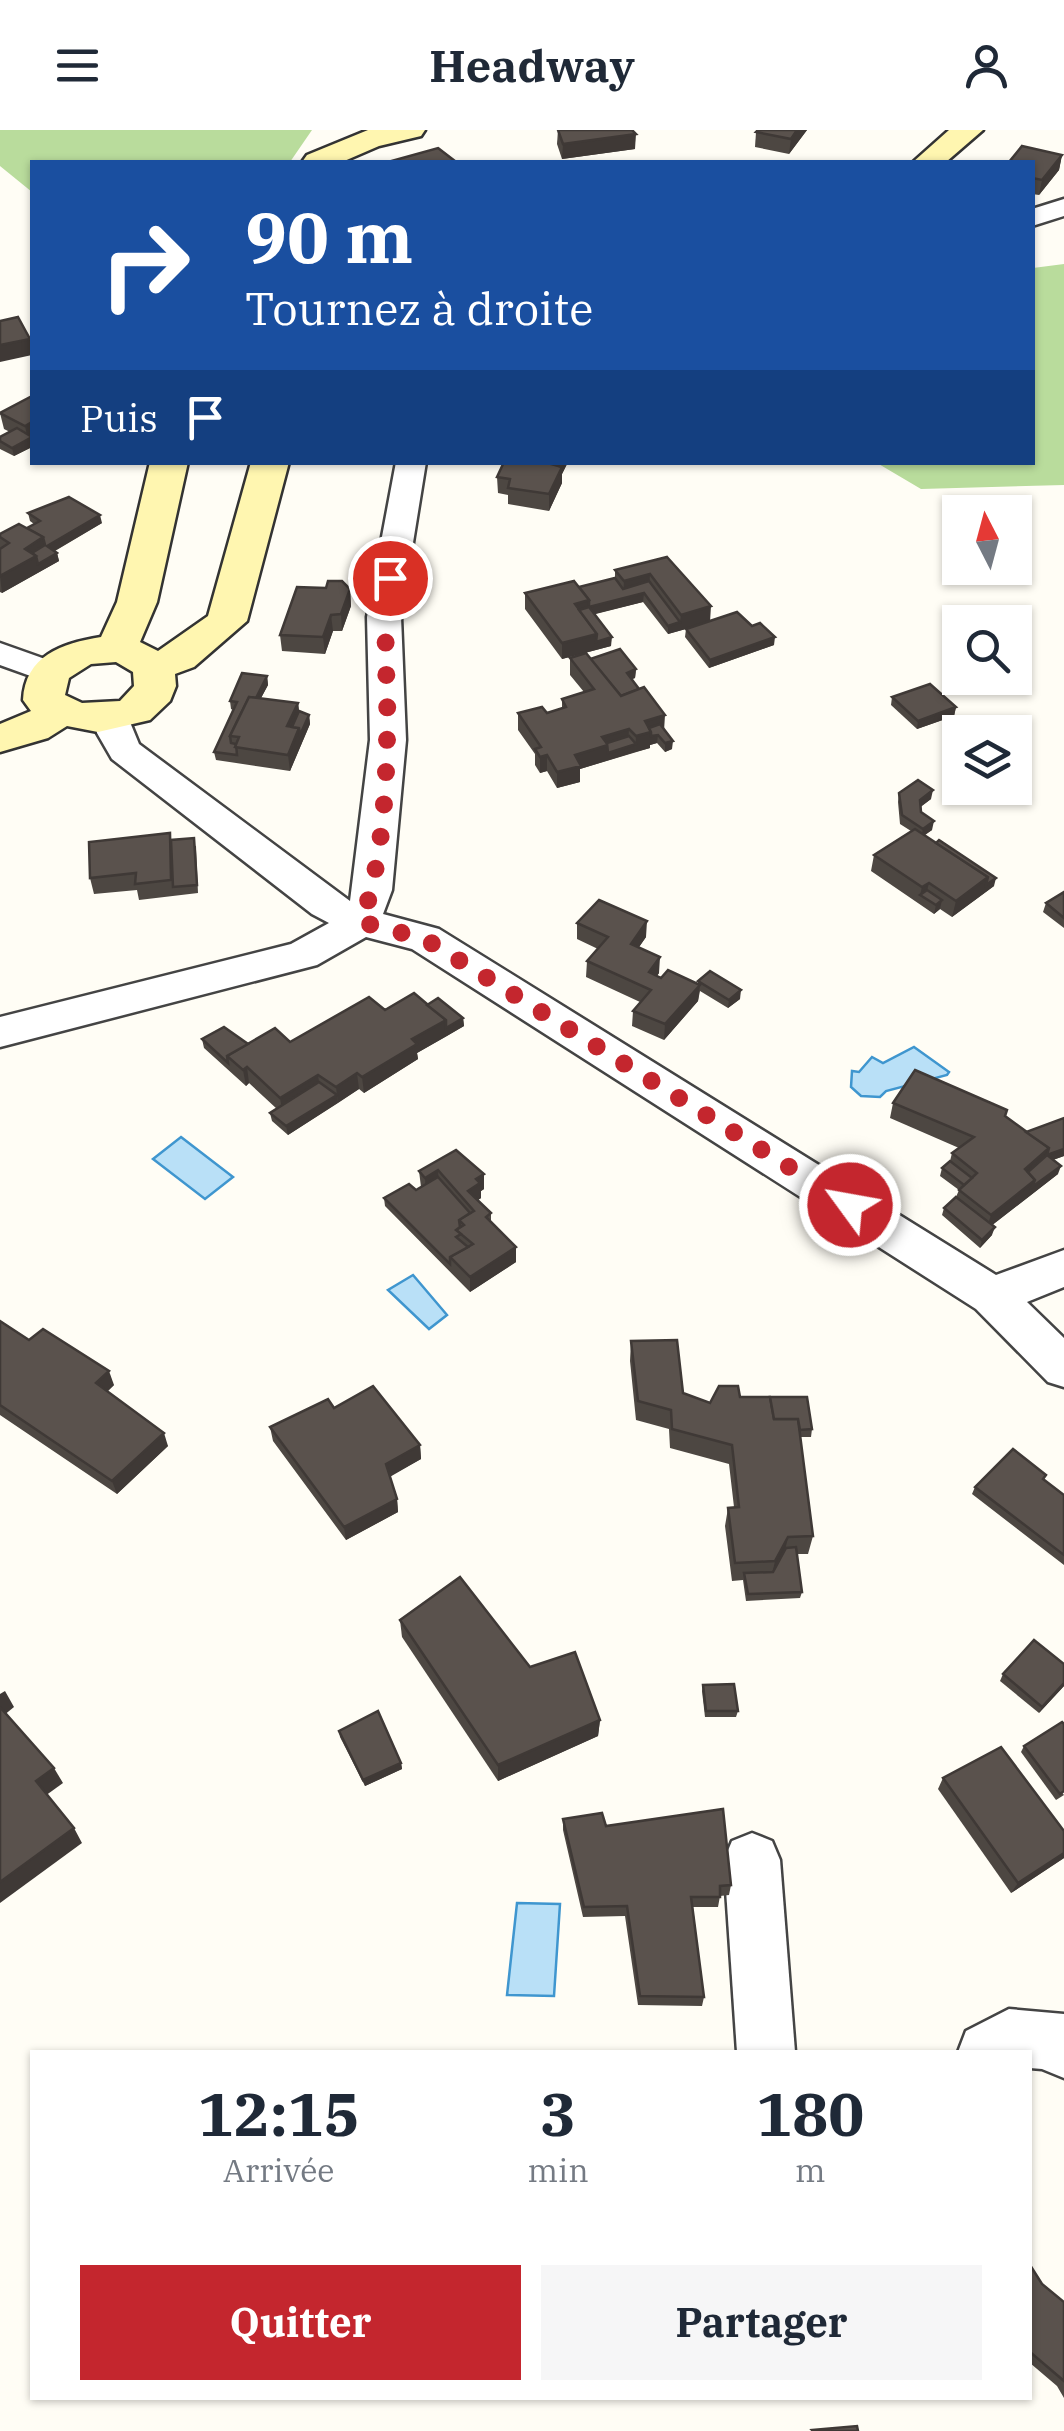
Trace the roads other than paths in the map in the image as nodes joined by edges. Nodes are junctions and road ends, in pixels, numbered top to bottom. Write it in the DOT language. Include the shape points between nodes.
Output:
graph roads {
  1 [pos="410,130"];
  2 [pos="968,130"];
  3 [pos="323,160"];
  4 [pos="930,160"];
  5 [pos="1064,207"];
  6 [pos="1035,217"];
  7 [pos="168,465"];
  8 [pos="269,465"];
  9 [pos="410,465"];
  10 [pos="0,652"];
  11 [pos="134,658"];
  12 [pos="54,692"];
  13 [pos="113,718"];
  14 [pos="0,738"];
  15 [pos="361,922"];
  16 [pos="0,1032"];
  17 [pos="1064,1268"];
  18 [pos="992,1296"];
  19 [pos="1064,1368"];
  20 [pos="752,1860"];
  21 [pos="1064,2048"];
  22 [pos="766,2050"];
  23 [pos="990,2050"];
  1 -- 3 [label="main road"];
  2 -- 4 [label="main road"];
  5 -- 6 [label="street"];
  7 -- 11 [label="main road" via="137,602"];
  8 -- 11 [label="main road" via="227,622 180,658"];
  9 -- 15 [label="street" via="384,617 388,740 374,890"];
  10 -- 12 [label="street"];
  11 -- 12 [label="main road" via="70,656"];
  11 -- 13 [label="main road" via="158,682 152,696"];
  12 -- 13 [label="main road" via="84,720"];
  12 -- 14 [label="main road" via="32,728"];
  13 -- 15 [label="street" via="125,751 326,906"];
  15 -- 16 [label="street" via="304,954"];
  15 -- 18 [label="street" via="425,939"];
  17 -- 18 [label="street"];
  18 -- 19 [label="street"];
  20 -- 22 [label="street"];
  21 -- 23 [label="street" via="1057,2040 1009,2038"];
}
